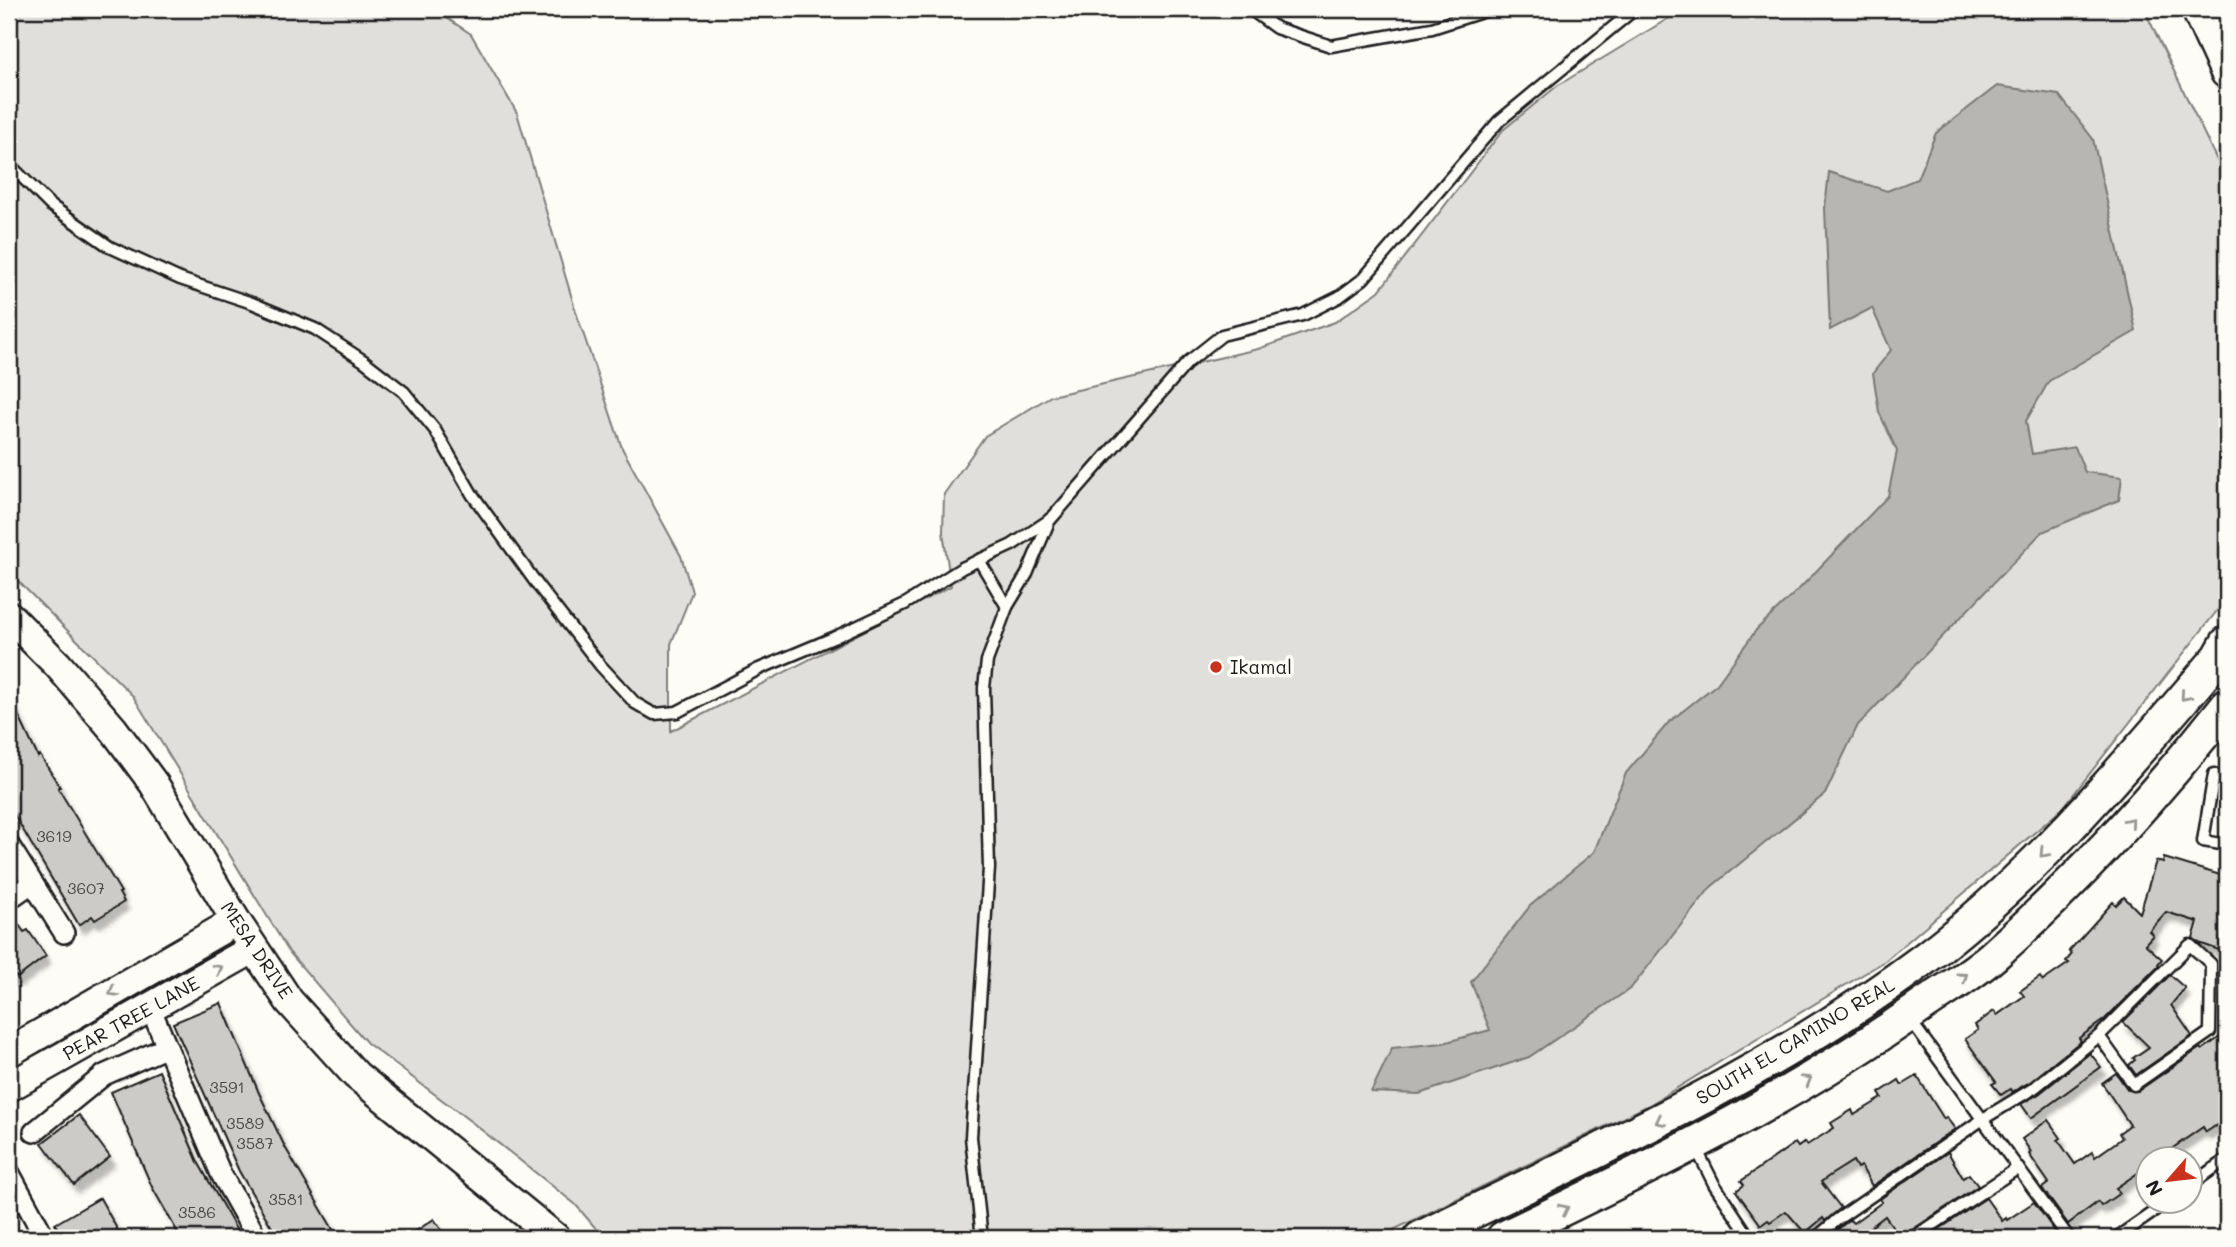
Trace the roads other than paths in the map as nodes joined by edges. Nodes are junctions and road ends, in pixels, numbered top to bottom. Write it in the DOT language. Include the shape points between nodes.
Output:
graph roads {
  1 [pos="1250,9"];
  2 [pos="1491,9"];
  3 [pos="1635,9"];
  4 [pos="2198,9"];
  5 [pos="2227,72"];
  6 [pos="9,164"];
  7 [pos="1051,519"];
  8 [pos="979,560"];
  9 [pos="1007,607"];
  10 [pos="9,616"];
  11 [pos="2227,643"];
  12 [pos="2227,705"];
  13 [pos="2214,774"];
  14 [pos="9,845"];
  15 [pos="2227,845"];
  16 [pos="32,883"];
  17 [pos="9,898"];
  18 [pos="236,922"];
  19 [pos="64,933"];
  20 [pos="254,949"];
  21 [pos="185,951"];
  22 [pos="1926,958"];
  23 [pos="150,1007"];
  24 [pos="1908,1016"];
  25 [pos="2099,1036"];
  26 [pos="167,1047"];
  27 [pos="11,1052"];
  28 [pos="9,1087"];
  29 [pos="1983,1119"];
  30 [pos="34,1132"];
  31 [pos="1694,1144"];
  32 [pos="2227,1159"];
  33 [pos="2018,1168"];
  34 [pos="9,1172"];
  35 [pos="2204,1175"];
  36 [pos="2148,1216"];
  37 [pos="45,1238"];
  38 [pos="257,1238"];
  39 [pos="556,1238"];
  40 [pos="982,1238"];
  41 [pos="1420,1238"];
  42 [pos="1503,1238"];
  43 [pos="1750,1238"];
  44 [pos="1816,1238"];
  45 [pos="1913,1238"];
  46 [pos="2069,1238"];
  47 [pos="2116,1238"];
  1 -- 2 [label="lane" via="1276,28 1331,46 1432,28"];
  3 -- 7 [label="lane" via="1499,121 1363,279 1303,314 1222,335 1188,362"];
  4 -- 5 [label="main road"];
  6 -- 8 [label="lane" via="50,205 110,247 180,279 315,328 404,392 435,430 472,494 546,597 635,703 654,714 677,712 905,604"];
  7 -- 8 [label="lane"];
  7 -- 9 [label="lane"];
  8 -- 9 [label="lane"];
  9 -- 40 [label="lane" via="986,661 984,688 989,868 971,1137"];
  10 -- 18 [label="main road, MESA DRIVE" via="114,730 154,784"];
  11 -- 22 [label="main road, SOUTH EL CAMINO REAL, one-way" via="2098,797 2015,883"];
  24 -- 12 [label="main road, SOUTH EL CAMINO REAL, one-way" via="1991,957 2125,829"];
  13 -- 15 [label="lane" via="2203,841"];
  14 -- 16 [label="street"];
  16 -- 17 [label="street"];
  16 -- 19 [label="street"];
  18 -- 20 [label="main road, MESA DRIVE"];
  18 -- 21 [label="main road, PEAR TREE LANE"];
  23 -- 20 [label="main road, PEAR TREE LANE, one-way"];
  20 -- 39 [label="main road, MESA DRIVE" via="289,1001 356,1075"];
  21 -- 23 [label="main road" via="174,970 153,983 147,993"];
  21 -- 27 [label="main road, PEAR TREE LANE, one-way"];
  22 -- 24 [label="main road" via="1923,975 1909,994"];
  22 -- 41 [label="main road, SOUTH EL CAMINO REAL, one-way" via="1862,1004 1662,1120"];
  23 -- 26 [label="street"];
  23 -- 28 [label="main road, PEAR TREE LANE"];
  24 -- 29 [label="lane"];
  31 -- 24 [label="main road, SOUTH EL CAMINO REAL, one-way"];
  25 -- 25 [label="lane" via="2190,946 2211,964 2210,1032 2134,1085"];
  25 -- 29 [label="lane" via="2034,1087"];
  26 -- 30 [label="street" via="104,1075"];
  26 -- 38 [label="street" via="221,1174"];
  29 -- 33 [label="lane"];
  29 -- 44 [label="lane"];
  42 -- 31 [label="main road, SOUTH EL CAMINO REAL, one-way"];
  31 -- 43 [label="lane"];
  32 -- 35 [label="lane"];
  33 -- 45 [label="lane"];
  33 -- 46 [label="lane"];
  34 -- 37 [label="street"];
  36 -- 47 [label="lane"];
}
